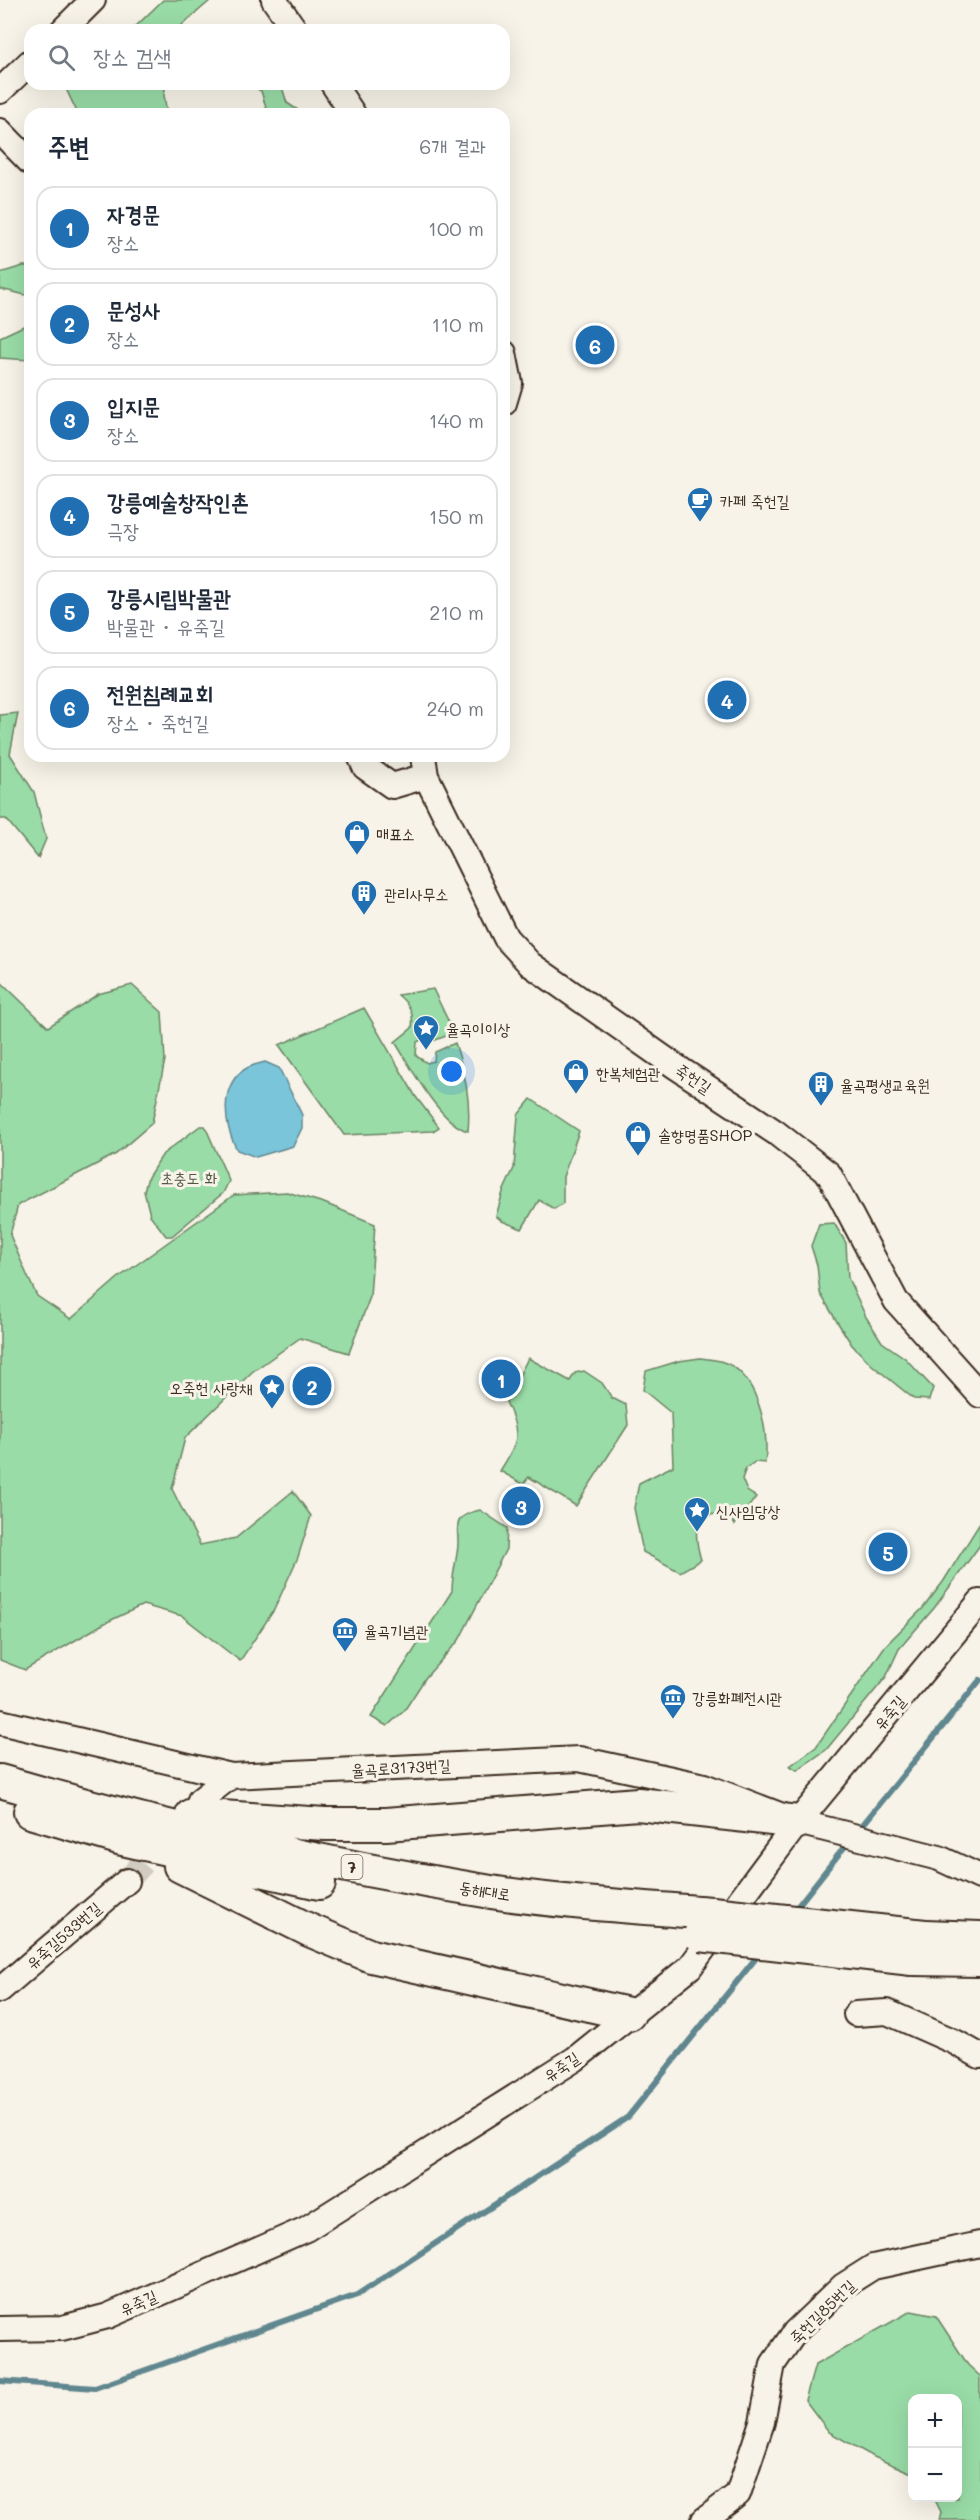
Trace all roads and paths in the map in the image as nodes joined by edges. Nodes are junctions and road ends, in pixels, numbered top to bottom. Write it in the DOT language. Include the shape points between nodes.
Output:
graph roads {
  1 [pos="93,0"];
  2 [pos="274,0"];
  3 [pos="69,24"];
  4 [pos="291,24"];
  5 [pos="24,68"];
  6 [pos="337,90"];
  7 [pos="0,92"];
  8 [pos="349,108"];
  9 [pos="0,131"];
  10 [pos="24,156"];
  11 [pos="362,762"];
  12 [pos="424,766"];
  13 [pos="980,1395"];
  14 [pos="980,1602"];
  15 [pos="0,1722"];
  16 [pos="231,1776"];
  17 [pos="0,1781"];
  18 [pos="200,1800"];
  19 [pos="0,1803"];
  20 [pos="89,1806"];
  21 [pos="798,1822"];
  22 [pos="122,1839"];
  23 [pos="980,1877"];
  24 [pos="127,1881"];
  25 [pos="706,1924"];
  26 [pos="980,1938"];
  27 [pos="918,1947"];
  28 [pos="980,1960"];
  29 [pos="0,1990"];
  30 [pos="629,2014"];
  31 [pos="856,2014"];
  32 [pos="980,2056"];
  33 [pos="980,2244"];
  34 [pos="0,2329"];
  35 [pos="704,2520"];
  1 -- 3 [label="street"];
  2 -- 4 [label="street"];
  5 -- 7 [label="street"];
  6 -- 8 [label="street"];
  9 -- 10 [label="street"];
  11 -- 12 [label="street" via="392,786"];
  12 -- 13 [label="street, 죽헌길" via="506,938 530,964 829,1174 896,1301"];
  14 -- 21 [label="street, 유죽길"];
  15 -- 16 [label="street, 율곡로3173번길"];
  16 -- 18 [label="street"];
  16 -- 21 [label="street, 율곡로3173번길" via="579,1759 704,1786"];
  17 -- 20 [label="main road, 동해대로 / 7"];
  19 -- 22 [label="main road, 동해대로 / 7"];
  20 -- 21 [label="main road" via="325,1824 446,1821 639,1804"];
  20 -- 25 [label="main road, 동해대로 / 7" via="310,1860"];
  21 -- 23 [label="street, 율곡로3173번길" via="939,1858"];
  21 -- 30 [label="street, 유죽길" via="690,1967"];
  22 -- 25 [label="main road, 동해대로 / 7" via="258,1871 488,1912"];
  22 -- 30 [label="main road" via="371,1956"];
  24 -- 29 [label="street, 유죽길533번길"];
  25 -- 27 [label="main road, 동해대로 / 7, bridge"];
  26 -- 27 [label="main road, 동해대로 / 7"];
  27 -- 28 [label="main road, 동해대로 / 7"];
  30 -- 34 [label="street, 유죽길" via="575,2059 306,2229 108,2316 62,2328"];
  31 -- 32 [label="street" via="887,2012"];
  33 -- 35 [label="street, 죽헌길85번길" via="873,2267 843,2286 795,2332 773,2364 762,2422 738,2494"];
}
